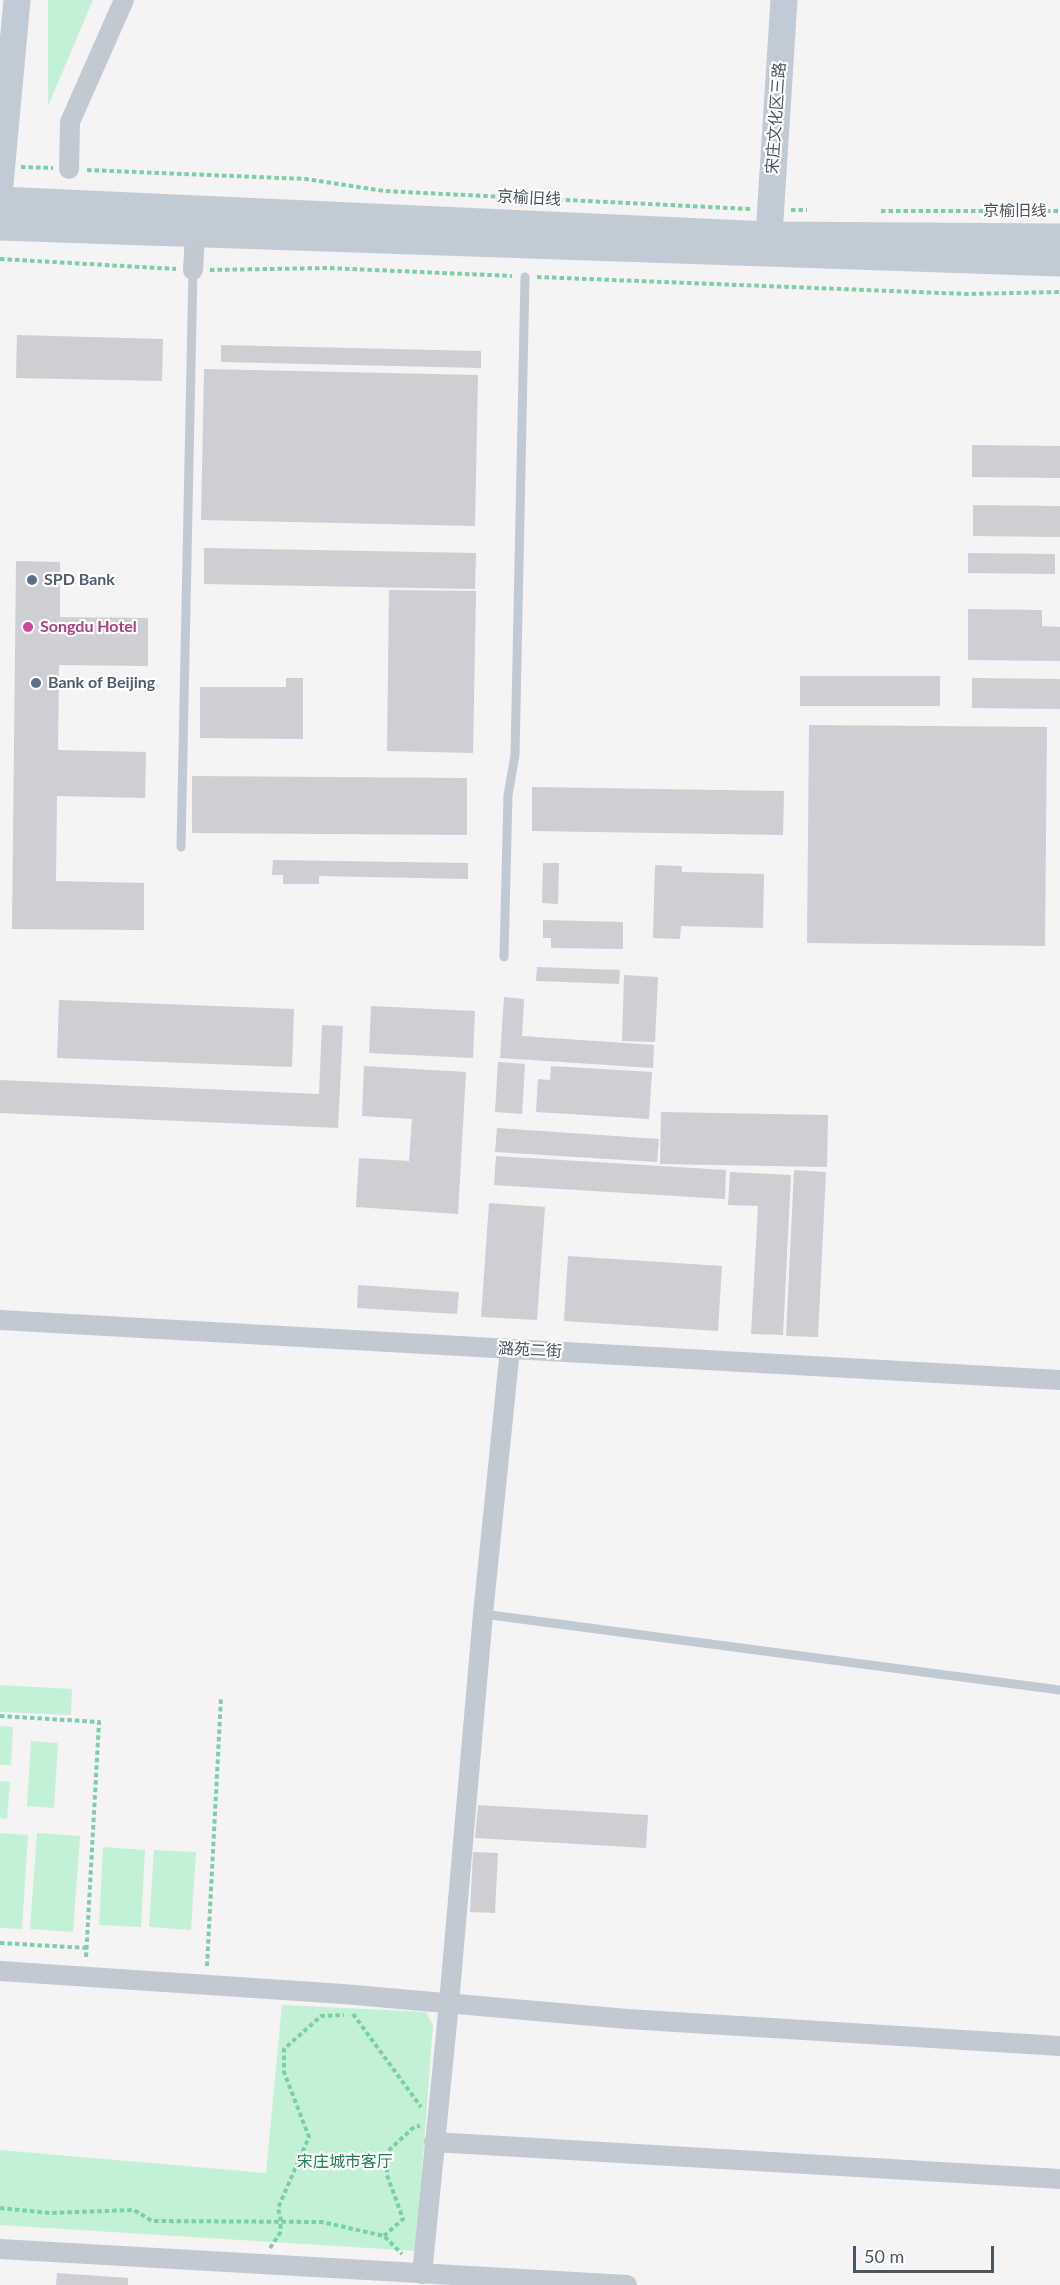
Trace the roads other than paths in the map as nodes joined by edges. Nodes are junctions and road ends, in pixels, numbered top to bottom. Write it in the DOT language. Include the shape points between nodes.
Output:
graph roads {
  1 [pos="17,0"];
  2 [pos="124,0"];
  3 [pos="784,0"];
  4 [pos="69,169"];
  5 [pos="1,175"];
  6 [pos="0,200"];
  7 [pos="770,223"];
  8 [pos="0,227"];
  9 [pos="195,236"];
  10 [pos="1060,237"];
  11 [pos="1060,263"];
  12 [pos="193,270"];
  13 [pos="525,277"];
  14 [pos="180,847"];
  15 [pos="504,957"];
  16 [pos="0,1320"];
  17 [pos="510,1349"];
  18 [pos="1060,1380"];
  19 [pos="483,1614"];
  20 [pos="1060,1690"];
  21 [pos="0,1971"];
  22 [pos="449,2002"];
  23 [pos="1060,2046"];
  24 [pos="435,2132"];
  25 [pos="1060,2179"];
  26 [pos="0,2249"];
  27 [pos="422,2274"];
  28 [pos="627,2285"];
  1 -- 5 [label="main road"];
  2 -- 4 [label="street" via="70,122"];
  3 -- 7 [label="main road, 宋庄文化区三路"];
  6 -- 7 [label="main road, 京榆旧线"];
  7 -- 10 [label="main road, 京榆旧线"];
  8 -- 9 [label="main road"];
  9 -- 11 [label="main road"];
  9 -- 12 [label="street"];
  12 -- 14 [label="lane"];
  13 -- 15 [label="lane" via="514,755 508,795"];
  16 -- 17 [label="street, 潞苑二街"];
  17 -- 18 [label="street, 潞苑二街"];
  17 -- 19 [label="street"];
  19 -- 20 [label="lane"];
  19 -- 22 [label="street"];
  21 -- 22 [label="street"];
  22 -- 23 [label="street" via="627,2019"];
  22 -- 24 [label="street"];
  24 -- 25 [label="street"];
  24 -- 27 [label="street"];
  26 -- 27 [label="street"];
  27 -- 28 [label="street"];
}
